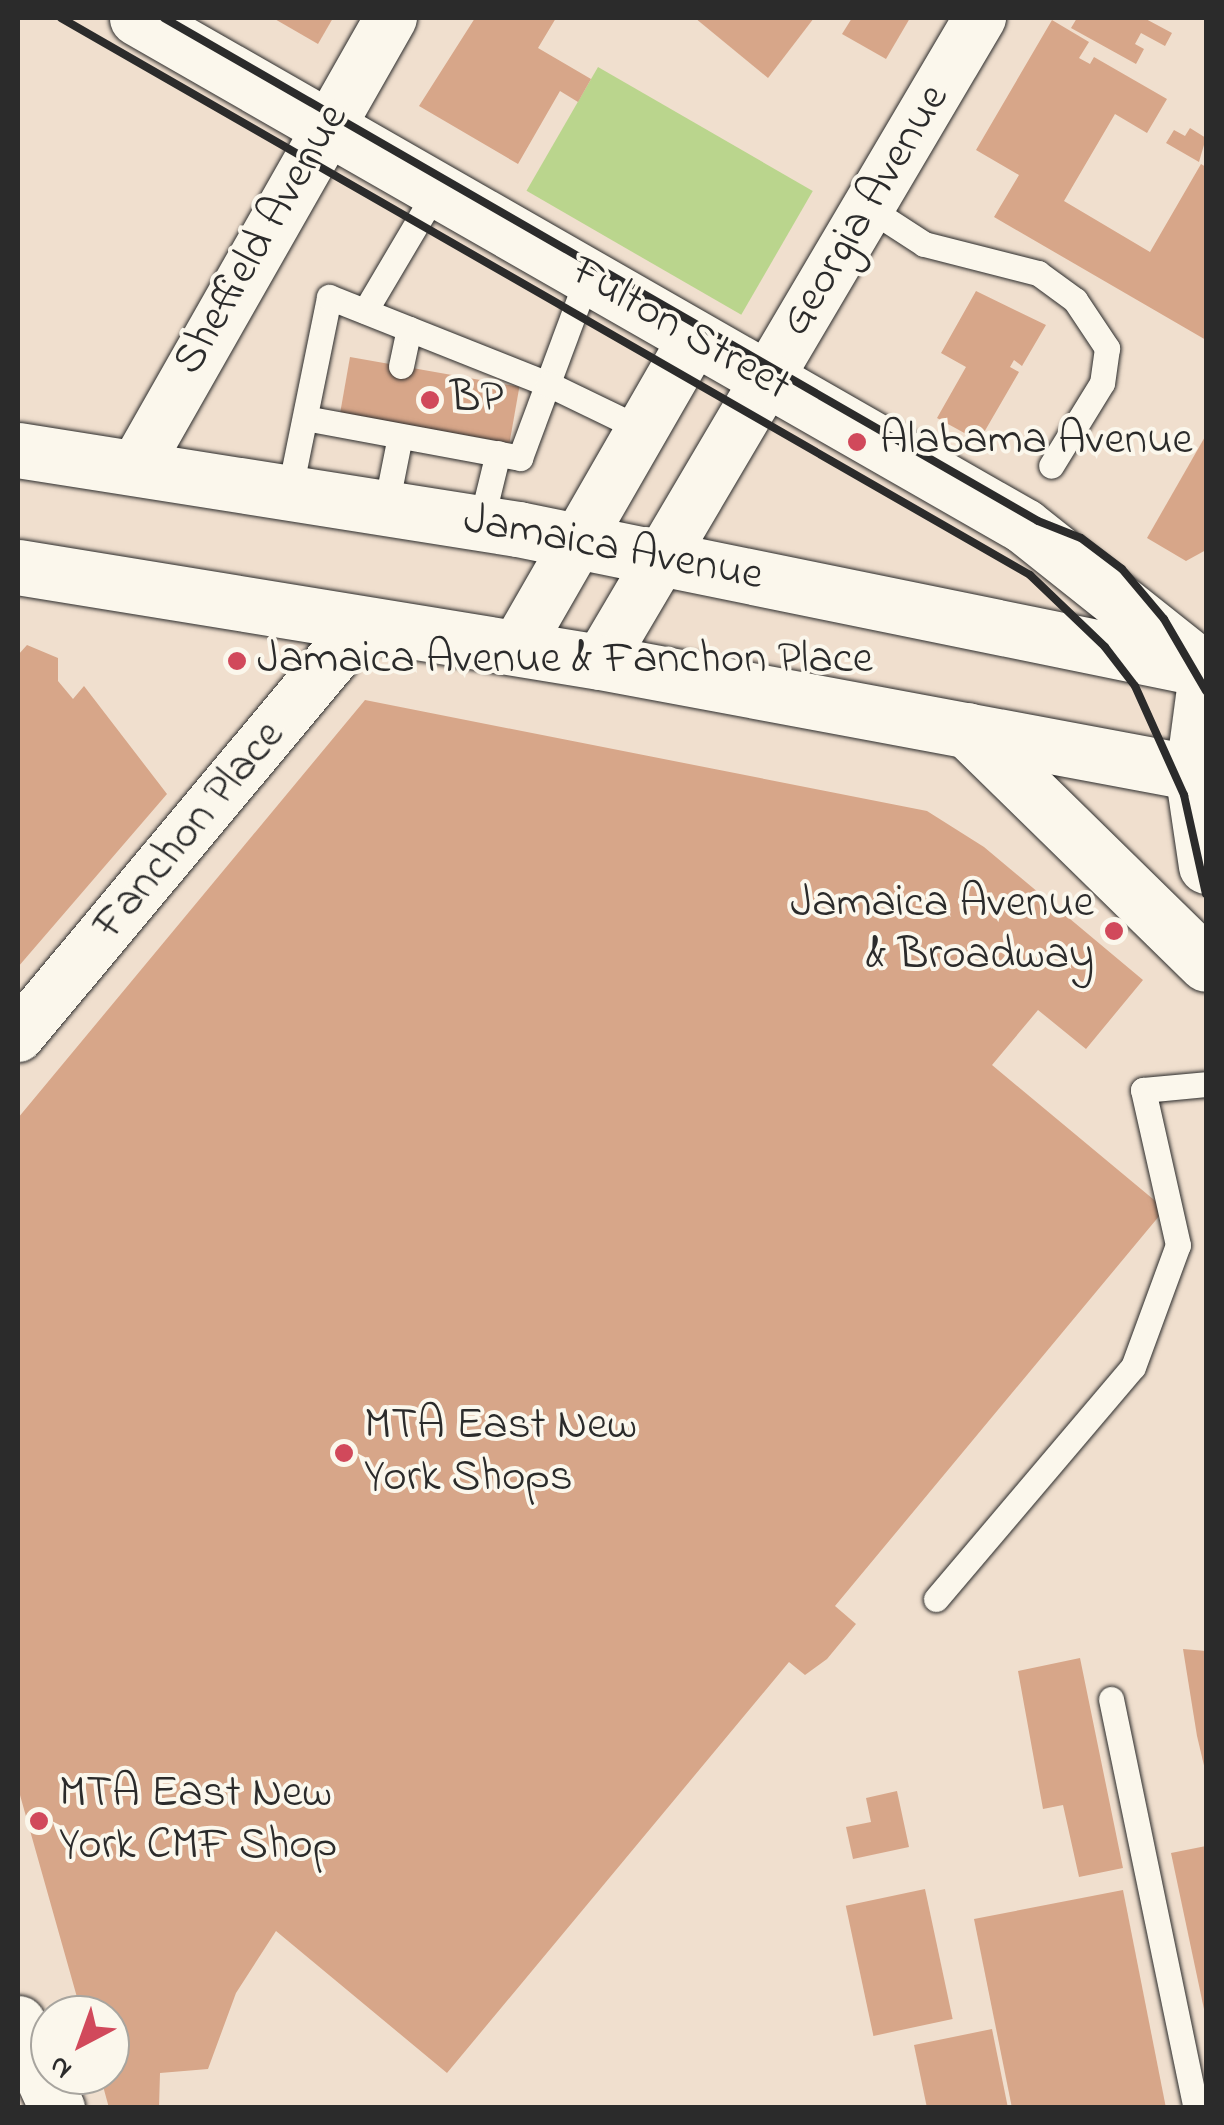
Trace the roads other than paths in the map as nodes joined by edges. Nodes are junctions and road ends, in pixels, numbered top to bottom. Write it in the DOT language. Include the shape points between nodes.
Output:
graph roads {
  1 [pos="138,18"];
  2 [pos="391,18"];
  3 [pos="980,18"];
  4 [pos="327,128"];
  5 [pos="436,191"];
  6 [pos="868,207"];
  7 [pos="588,278"];
  8 [pos="365,311"];
  9 [pos="408,329"];
  10 [pos="694,338"];
  11 [pos="401,366"];
  12 [pos="766,379"];
  13 [pos="548,384"];
  14 [pos="305,418"];
  15 [pos="641,429"];
  16 [pos="392,430"];
  17 [pos="18,450"];
  18 [pos="498,454"];
  19 [pos="137,465"];
  20 [pos="1052,466"];
  21 [pos="290,489"];
  22 [pos="386,506"];
  23 [pos="481,522"];
  24 [pos="576,540"];
  25 [pos="662,556"];
  26 [pos="18,567"];
  27 [pos="362,624"];
  28 [pos="516,649"];
  29 [pos="600,662"];
  30 [pos="1206,669"];
  31 [pos="967,730"];
  32 [pos="1199,773"];
  33 [pos="1206,866"];
  34 [pos="1206,964"];
  35 [pos="18,1036"];
  36 [pos="1206,1084"];
  37 [pos="936,1599"];
  38 [pos="1112,1700"];
  39 [pos="18,2023"];
  40 [pos="57,2108"];
  41 [pos="1196,2108"];
  1 -- 4 [label="main road, Fulton Street"];
  2 -- 4 [label="street, Sheffield Avenue"];
  3 -- 6 [label="street, Georgia Avenue"];
  4 -- 5 [label="main road, Fulton Street"];
  4 -- 19 [label="street, Sheffield Avenue"];
  5 -- 7 [label="main road, Fulton Street"];
  5 -- 8 [label="lane"];
  6 -- 12 [label="street, Georgia Avenue"];
  6 -- 20 [label="lane" via="924,244 1038,273 1075,300 1107,348 1102,383"];
  7 -- 10 [label="main road, Fulton Street"];
  7 -- 13 [label="lane"];
  8 -- 9 [label="lane"];
  8 -- 14 [label="lane" via="328,297"];
  9 -- 11 [label="lane"];
  9 -- 13 [label="lane" via="475,368"];
  10 -- 12 [label="main road, Fulton Street"];
  10 -- 15 [label="street"];
  12 -- 25 [label="street, Georgia Avenue"];
  12 -- 30 [label="main road, Fulton Street" via="1024,526"];
  13 -- 15 [label="lane"];
  13 -- 18 [label="lane" via="520,458"];
  14 -- 16 [label="lane"];
  14 -- 21 [label="lane"];
  15 -- 24 [label="street"];
  16 -- 18 [label="lane"];
  16 -- 22 [label="lane"];
  17 -- 19 [label="main road, Jamaica Avenue"];
  18 -- 23 [label="lane"];
  19 -- 21 [label="main road, Jamaica Avenue"];
  21 -- 22 [label="main road, Jamaica Avenue"];
  22 -- 23 [label="main road, Jamaica Avenue"];
  23 -- 24 [label="main road, Jamaica Avenue"];
  24 -- 25 [label="main road, Jamaica Avenue"];
  24 -- 28 [label="street"];
  25 -- 29 [label="street, Georgia Avenue"];
  25 -- 30 [label="main road, Jamaica Avenue"];
  26 -- 27 [label="main road"];
  27 -- 28 [label="main road"];
  27 -- 35 [label="street, Fanchon Place"];
  28 -- 29 [label="main road"];
  29 -- 31 [label="main road"];
  30 -- 32 [label="street"];
  31 -- 32 [label="main road"];
  31 -- 34 [label="main road"];
  32 -- 33 [label="main road"];
  36 -- 37 [label="lane" via="1144,1090 1178,1244 1132,1368"];
  38 -- 41 [label="lane"];
  39 -- 40 [label="main road"];
}
